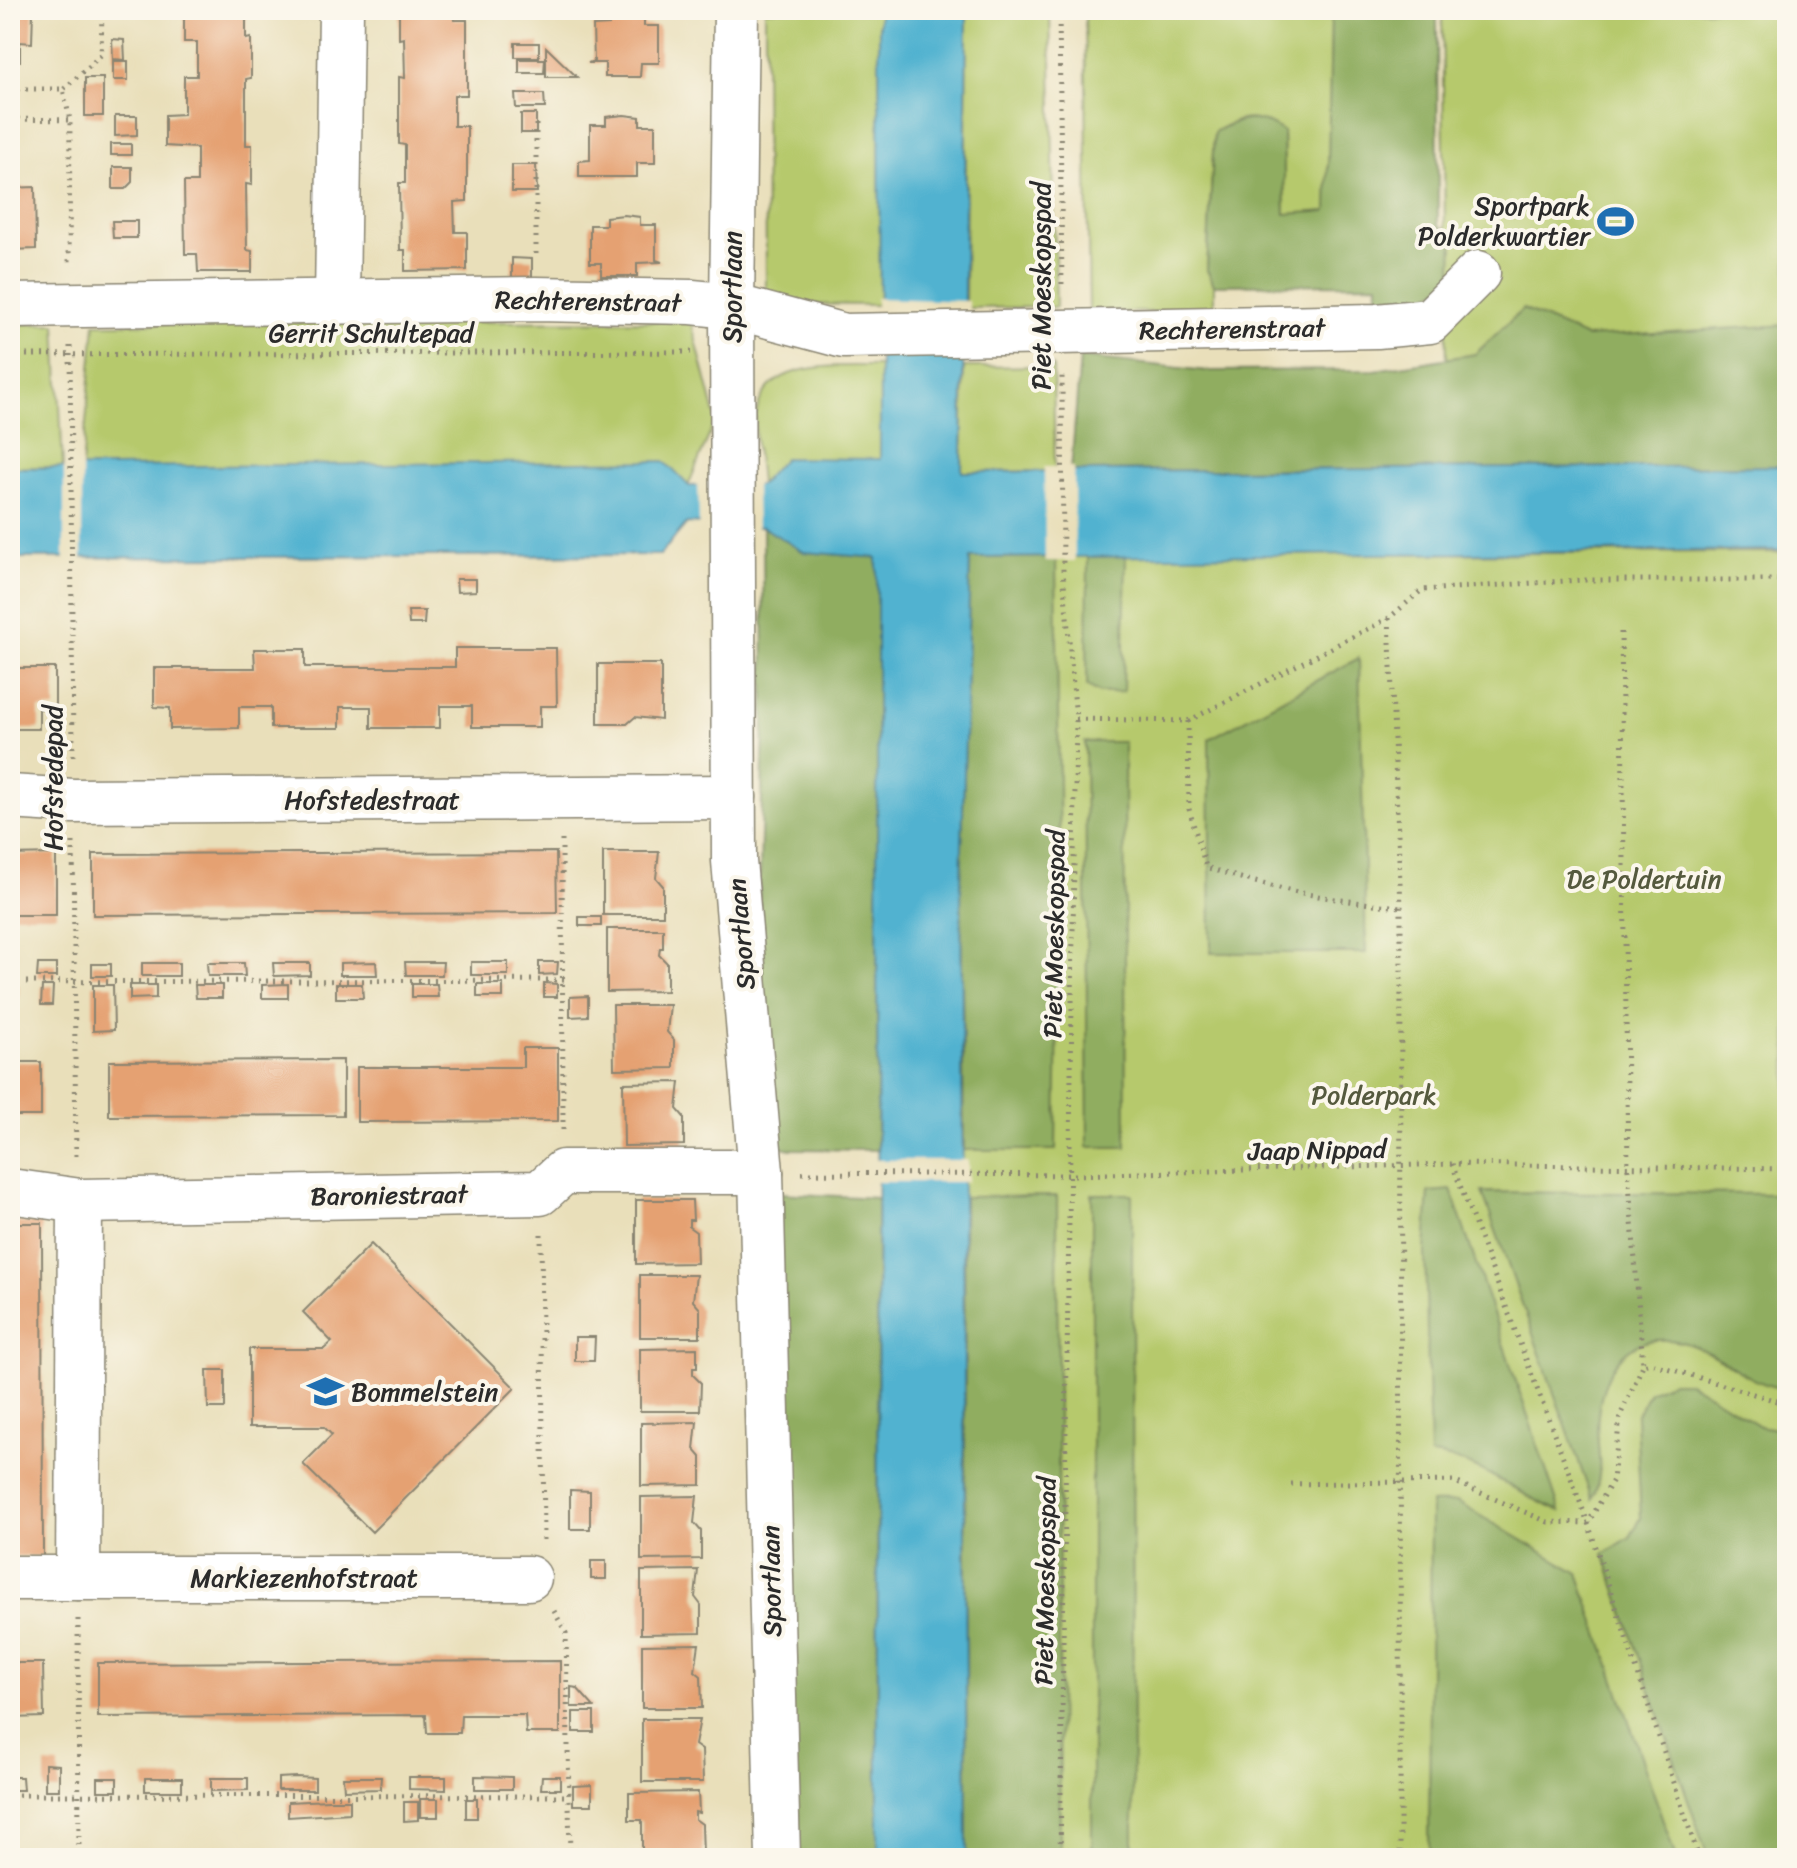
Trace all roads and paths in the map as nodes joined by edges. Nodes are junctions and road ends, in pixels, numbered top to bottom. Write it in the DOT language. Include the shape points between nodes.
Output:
graph roads {
  1 [pos="102,10"];
  2 [pos="341,10"];
  3 [pos="736,10"];
  4 [pos="1059,10"];
  5 [pos="10,89"];
  6 [pos="63,89"];
  7 [pos="10,119"];
  8 [pos="70,120"];
  9 [pos="536,124"];
  10 [pos="1478,273"];
  11 [pos="536,299"];
  12 [pos="337,302"];
  13 [pos="69,305"];
  14 [pos="10,306"];
  15 [pos="732,306"];
  16 [pos="1062,331"];
  17 [pos="732,352"];
  18 [pos="70,354"];
  19 [pos="10,355"];
  20 [pos="1787,580"];
  21 [pos="1389,618"];
  22 [pos="1621,632"];
  23 [pos="1076,719"];
  24 [pos="1188,721"];
  25 [pos="10,797"];
  26 [pos="734,797"];
  27 [pos="561,799"];
  28 [pos="73,801"];
  29 [pos="1401,907"];
  30 [pos="564,980"];
  31 [pos="10,982"];
  32 [pos="74,982"];
  33 [pos="1452,1164"];
  34 [pos="1399,1168"];
  35 [pos="1628,1169"];
  36 [pos="1787,1169"];
  37 [pos="761,1172"];
  38 [pos="848,1173"];
  39 [pos="1072,1175"];
  40 [pos="552,1182"];
  41 [pos="10,1191"];
  42 [pos="80,1201"];
  43 [pos="1643,1365"];
  44 [pos="1787,1404"];
  45 [pos="1400,1483"];
  46 [pos="1291,1484"];
  47 [pos="1588,1523"];
  48 [pos="542,1576"];
  49 [pos="10,1578"];
  50 [pos="78,1578"];
  51 [pos="79,1794"];
  52 [pos="10,1795"];
  53 [pos="568,1796"];
  54 [pos="79,1858"];
  55 [pos="570,1858"];
  56 [pos="778,1858"];
  57 [pos="1060,1858"];
  58 [pos="1400,1858"];
  59 [pos="1699,1858"];
  1 -- 6 [label="path" via="101,55"];
  2 -- 12 [label="street"];
  3 -- 15 [label="street, Sportlaan"];
  4 -- 16 [label="path, Piet Moeskopspad"];
  5 -- 6 [label="path"];
  6 -- 8 [label="path, Hofstedepad"];
  7 -- 8 [label="path"];
  8 -- 13 [label="path, Hofstedepad"];
  9 -- 11 [label="path"];
  10 -- 16 [label="street, Rechterenstraat" via="1430,321 1409,325"];
  11 -- 12 [label="street, Rechterenstraat"];
  11 -- 15 [label="street, Rechterenstraat"];
  12 -- 13 [label="street, Rechterenstraat"];
  13 -- 14 [label="street, Rechterenstraat"];
  13 -- 18 [label="path, Hofstedepad"];
  15 -- 16 [label="street, Rechterenstraat" via="844,336"];
  15 -- 17 [label="street, Sportlaan"];
  16 -- 23 [label="path, Piet Moeskopspad" via="1063,571"];
  17 -- 18 [label="path, Gerrit Schultepad"];
  17 -- 26 [label="street, Sportlaan"];
  18 -- 19 [label="path, Gerrit Schultepad"];
  18 -- 28 [label="path, Hofstedepad"];
  20 -- 21 [label="path" via="1581,580 1422,590"];
  21 -- 24 [label="path"];
  21 -- 29 [label="path"];
  22 -- 35 [label="path"];
  23 -- 24 [label="path"];
  23 -- 39 [label="path, Piet Moeskopspad"];
  24 -- 29 [label="path" via="1189,809 1206,867 1263,887"];
  25 -- 28 [label="street, Hofstedestraat"];
  26 -- 27 [label="street, Hofstedestraat"];
  26 -- 37 [label="street, Sportlaan" via="734,861"];
  27 -- 28 [label="street, Hofstedestraat"];
  27 -- 30 [label="path"];
  28 -- 32 [label="path, Hofstedepad"];
  29 -- 34 [label="path"];
  30 -- 32 [label="path"];
  30 -- 40 [label="path"];
  31 -- 32 [label="path"];
  32 -- 42 [label="path, Hofstedepad" via="74,1146"];
  33 -- 34 [label="path, Jaap Nippad"];
  33 -- 35 [label="path, Jaap Nippad"];
  33 -- 47 [label="path"];
  34 -- 39 [label="path, Jaap Nippad"];
  34 -- 45 [label="path"];
  35 -- 36 [label="path, Jaap Nippad"];
  35 -- 43 [label="path"];
  37 -- 40 [label="street, Baroniestraat"];
  37 -- 56 [label="street, Sportlaan"];
  38 -- 39 [label="path, Jaap Nippad"];
  39 -- 57 [label="path, Piet Moeskopspad"];
  40 -- 42 [label="street, Baroniestraat"];
  40 -- 48 [label="path"];
  41 -- 42 [label="street, Baroniestraat"];
  42 -- 50 [label="street"];
  43 -- 44 [label="path"];
  43 -- 47 [label="path" via="1620,1416 1613,1480"];
  45 -- 46 [label="path"];
  45 -- 47 [label="path" via="1453,1481 1548,1522"];
  45 -- 58 [label="path"];
  47 -- 59 [label="path"];
  48 -- 50 [label="street, Markiezenhofstraat"];
  48 -- 53 [label="path" via="566,1633"];
  49 -- 50 [label="street, Markiezenhofstraat"];
  50 -- 51 [label="path"];
  51 -- 52 [label="path"];
  51 -- 53 [label="path"];
  51 -- 54 [label="path"];
  53 -- 55 [label="path"];
}
